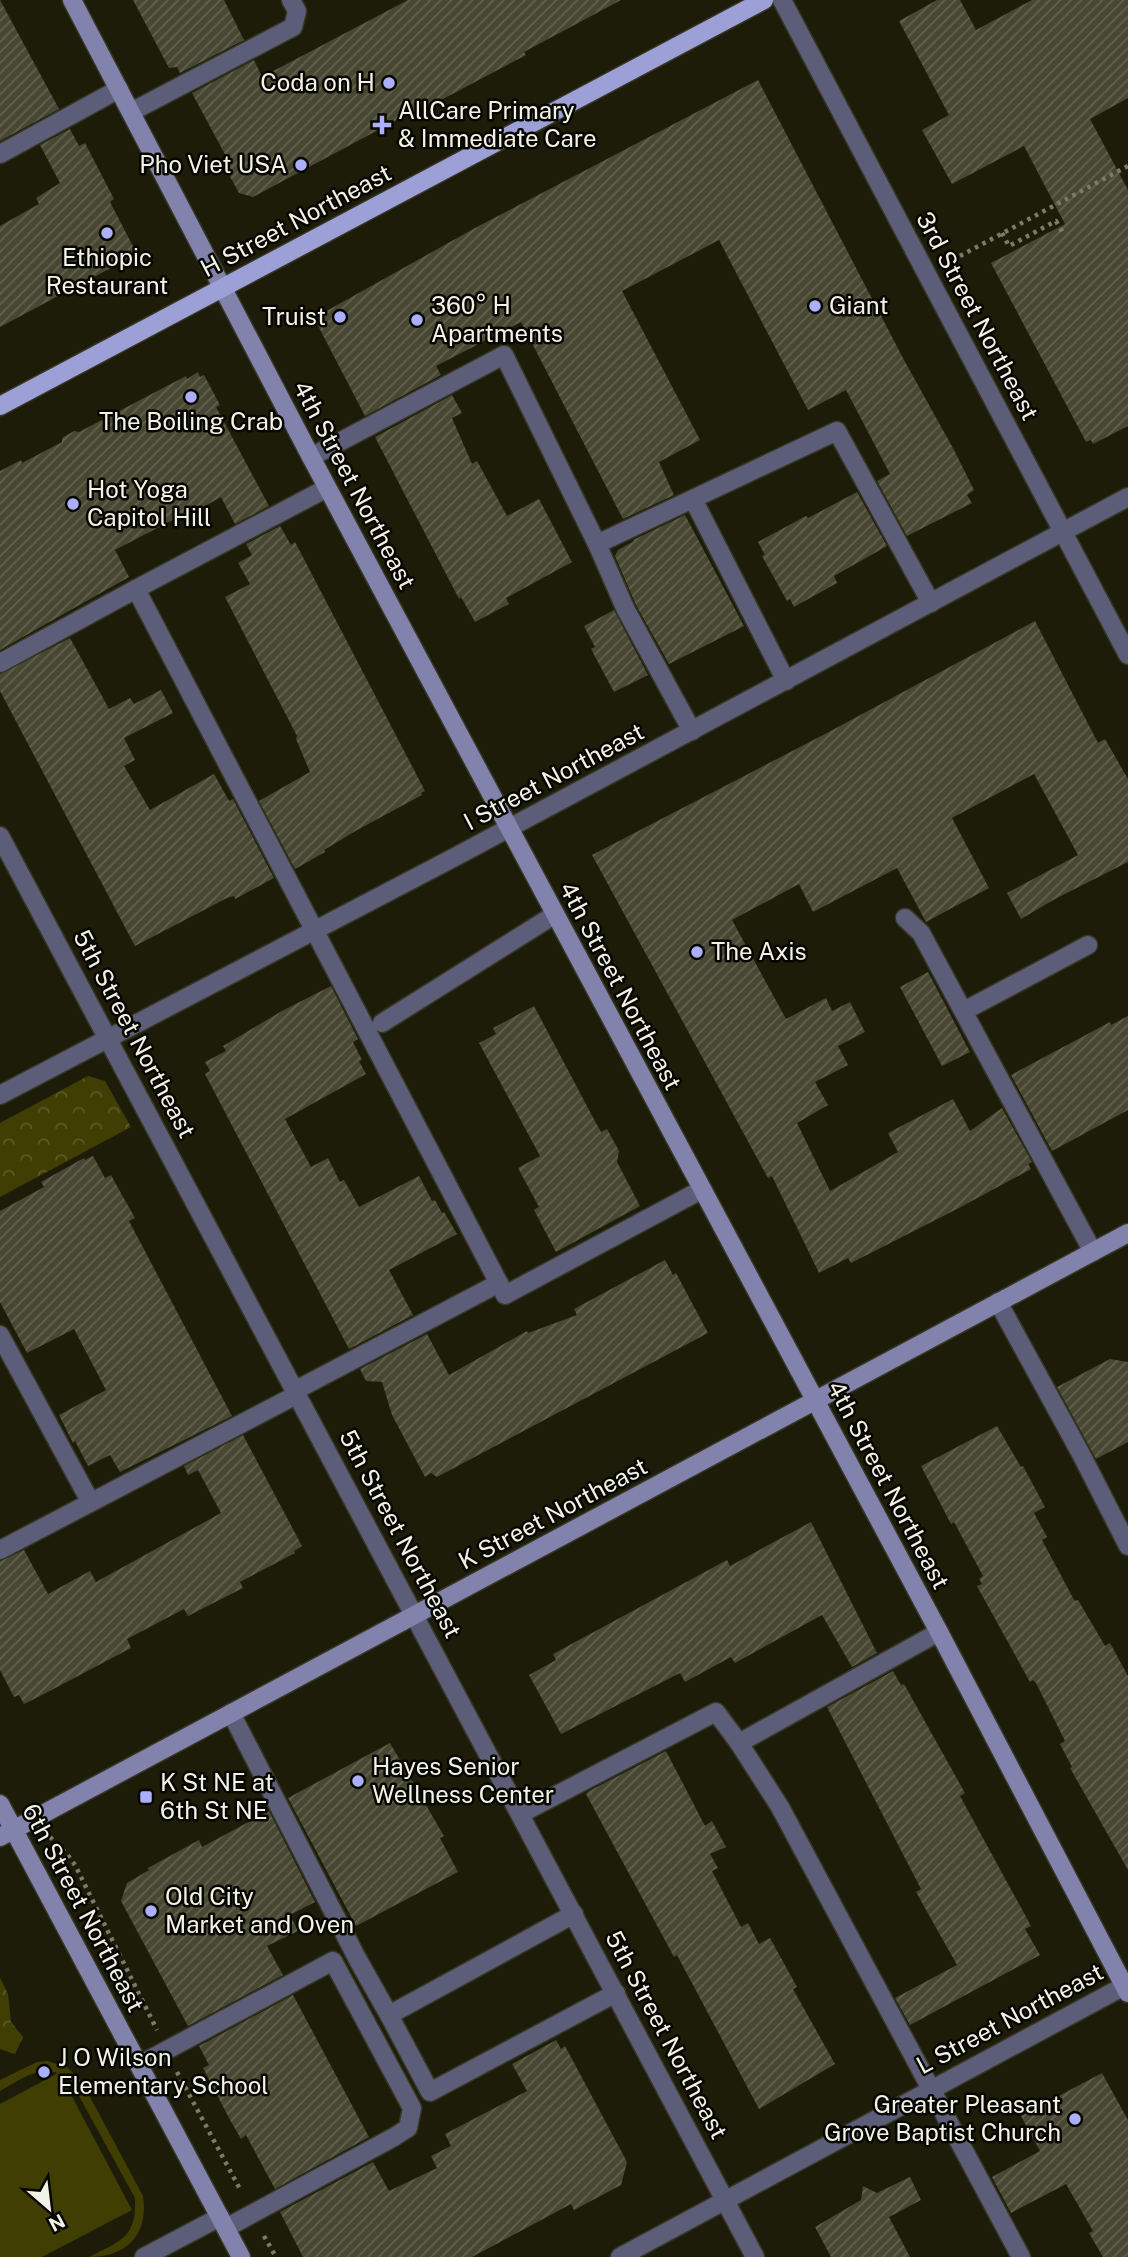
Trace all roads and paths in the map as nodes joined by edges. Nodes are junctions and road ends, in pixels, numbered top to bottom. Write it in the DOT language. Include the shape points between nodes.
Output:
graph roads {
  1 [pos="72,0"];
  2 [pos="291,0"];
  3 [pos="764,0"];
  4 [pos="782,0"];
  5 [pos="119,89"];
  6 [pos="131,111"];
  7 [pos="0,154"];
  8 [pos="1128,166"];
  9 [pos="1002,233"];
  10 [pos="1063,233"];
  11 [pos="960,256"];
  12 [pos="223,288"];
  13 [pos="0,406"];
  14 [pos="311,457"];
  15 [pos="327,488"];
  16 [pos="1128,497"];
  17 [pos="693,499"];
  18 [pos="1062,532"];
  19 [pos="597,544"];
  20 [pos="136,589"];
  21 [pos="931,603"];
  22 [pos="1128,655"];
  23 [pos="0,663"];
  24 [pos="786,681"];
  25 [pos="692,731"];
  26 [pos="509,829"];
  27 [pos="0,836"];
  28 [pos="554,915"];
  29 [pos="905,918"];
  30 [pos="315,930"];
  31 [pos="1088,945"];
  32 [pos="964,1011"];
  33 [pos="382,1023"];
  34 [pos="108,1038"];
  35 [pos="0,1095"];
  36 [pos="701,1190"];
  37 [pos="1128,1233"];
  38 [pos="1093,1252"];
  39 [pos="499,1283"];
  40 [pos="998,1301"];
  41 [pos="0,1335"];
  42 [pos="297,1392"];
  43 [pos="814,1400"];
  44 [pos="90,1501"];
  45 [pos="1128,1546"];
  46 [pos="0,1549"];
  47 [pos="416,1615"];
  48 [pos="939,1632"];
  49 [pos="231,1713"];
  50 [pos="740,1743"];
  51 [pos="0,1804"];
  52 [pos="520,1814"];
  53 [pos="7,1833"];
  54 [pos="573,1914"];
  55 [pos="1127,1988"];
  56 [pos="616,1993"];
  57 [pos="389,2015"];
  58 [pos="139,2065"];
  59 [pos="931,2090"];
  60 [pos="726,2201"];
  61 [pos="223,2223"];
  62 [pos="144,2257"];
  63 [pos="241,2257"];
  64 [pos="620,2257"];
  65 [pos="755,2257"];
  66 [pos="1021,2257"];
  1 -- 5 [label="street, 4th Street Northeast"];
  2 -- 6 [label="street" via="297,11 293,27"];
  3 -- 12 [label="main road, H Street Northeast"];
  4 -- 18 [label="street, 3rd Street Northeast"];
  5 -- 6 [label="street, 4th Street Northeast"];
  5 -- 7 [label="street"];
  6 -- 12 [label="street, 4th Street Northeast"];
  8 -- 9 [label="path"];
  9 -- 10 [label="path" via="1009,246 1056,221"];
  9 -- 11 [label="path"];
  12 -- 13 [label="main road, H Street Northeast"];
  12 -- 14 [label="street, 4th Street Northeast"];
  14 -- 15 [label="street, 4th Street Northeast"];
  14 -- 19 [label="street" via="504,355"];
  15 -- 20 [label="street"];
  15 -- 26 [label="street, 4th Street Northeast"];
  16 -- 18 [label="street, I Street Northeast"];
  17 -- 19 [label="street"];
  17 -- 21 [label="street" via="837,431"];
  17 -- 24 [label="street"];
  18 -- 21 [label="street, I Street Northeast"];
  18 -- 22 [label="street, 3rd Street Northeast"];
  19 -- 25 [label="street" via="626,610"];
  20 -- 23 [label="street"];
  20 -- 30 [label="street"];
  21 -- 24 [label="street, I Street Northeast"];
  24 -- 25 [label="street, I Street Northeast"];
  25 -- 26 [label="street, I Street Northeast"];
  26 -- 28 [label="street, 4th Street Northeast"];
  26 -- 30 [label="street, I Street Northeast"];
  27 -- 34 [label="street, 5th Street Northeast"];
  28 -- 33 [label="street"];
  28 -- 36 [label="street, 4th Street Northeast"];
  29 -- 32 [label="street" via="921,933"];
  30 -- 34 [label="street, I Street Northeast"];
  30 -- 39 [label="street"];
  31 -- 32 [label="street"];
  32 -- 38 [label="street"];
  34 -- 35 [label="street, I Street Northeast"];
  34 -- 42 [label="street, 5th Street Northeast"];
  36 -- 39 [label="street" via="505,1295"];
  36 -- 43 [label="street, 4th Street Northeast"];
  37 -- 38 [label="street, K Street Northeast"];
  38 -- 40 [label="street, K Street Northeast"];
  39 -- 42 [label="street"];
  40 -- 43 [label="street, K Street Northeast"];
  40 -- 45 [label="street"];
  41 -- 44 [label="street"];
  42 -- 44 [label="street"];
  42 -- 47 [label="street, 5th Street Northeast"];
  43 -- 47 [label="street, K Street Northeast"];
  43 -- 48 [label="street, 4th Street Northeast"];
  44 -- 46 [label="street"];
  47 -- 49 [label="street, K Street Northeast"];
  47 -- 52 [label="street, 5th Street Northeast"];
  48 -- 50 [label="street"];
  48 -- 55 [label="street, 4th Street Northeast"];
  49 -- 53 [label="street, K Street Northeast"];
  49 -- 57 [label="street"];
  50 -- 52 [label="street" via="716,1712"];
  50 -- 59 [label="street" via="780,1807"];
  51 -- 53 [label="street, 6th Street Northeast"];
  52 -- 54 [label="street, 5th Street Northeast"];
  53 -- 58 [label="street, 6th Street Northeast"];
  54 -- 56 [label="street, 5th Street Northeast"];
  54 -- 57 [label="street"];
  55 -- 59 [label="street, L Street Northeast"];
  56 -- 57 [label="street" via="430,2092"];
  56 -- 60 [label="street, 5th Street Northeast"];
  58 -- 61 [label="street, 6th Street Northeast"];
  58 -- 61 [label="street" via="333,1961 412,2108 408,2128"];
  59 -- 60 [label="street, L Street Northeast"];
  59 -- 66 [label="street"];
  60 -- 64 [label="street, L Street Northeast"];
  60 -- 65 [label="street, 5th Street Northeast"];
  61 -- 62 [label="street"];
  61 -- 63 [label="street, 6th Street Northeast"];
}
